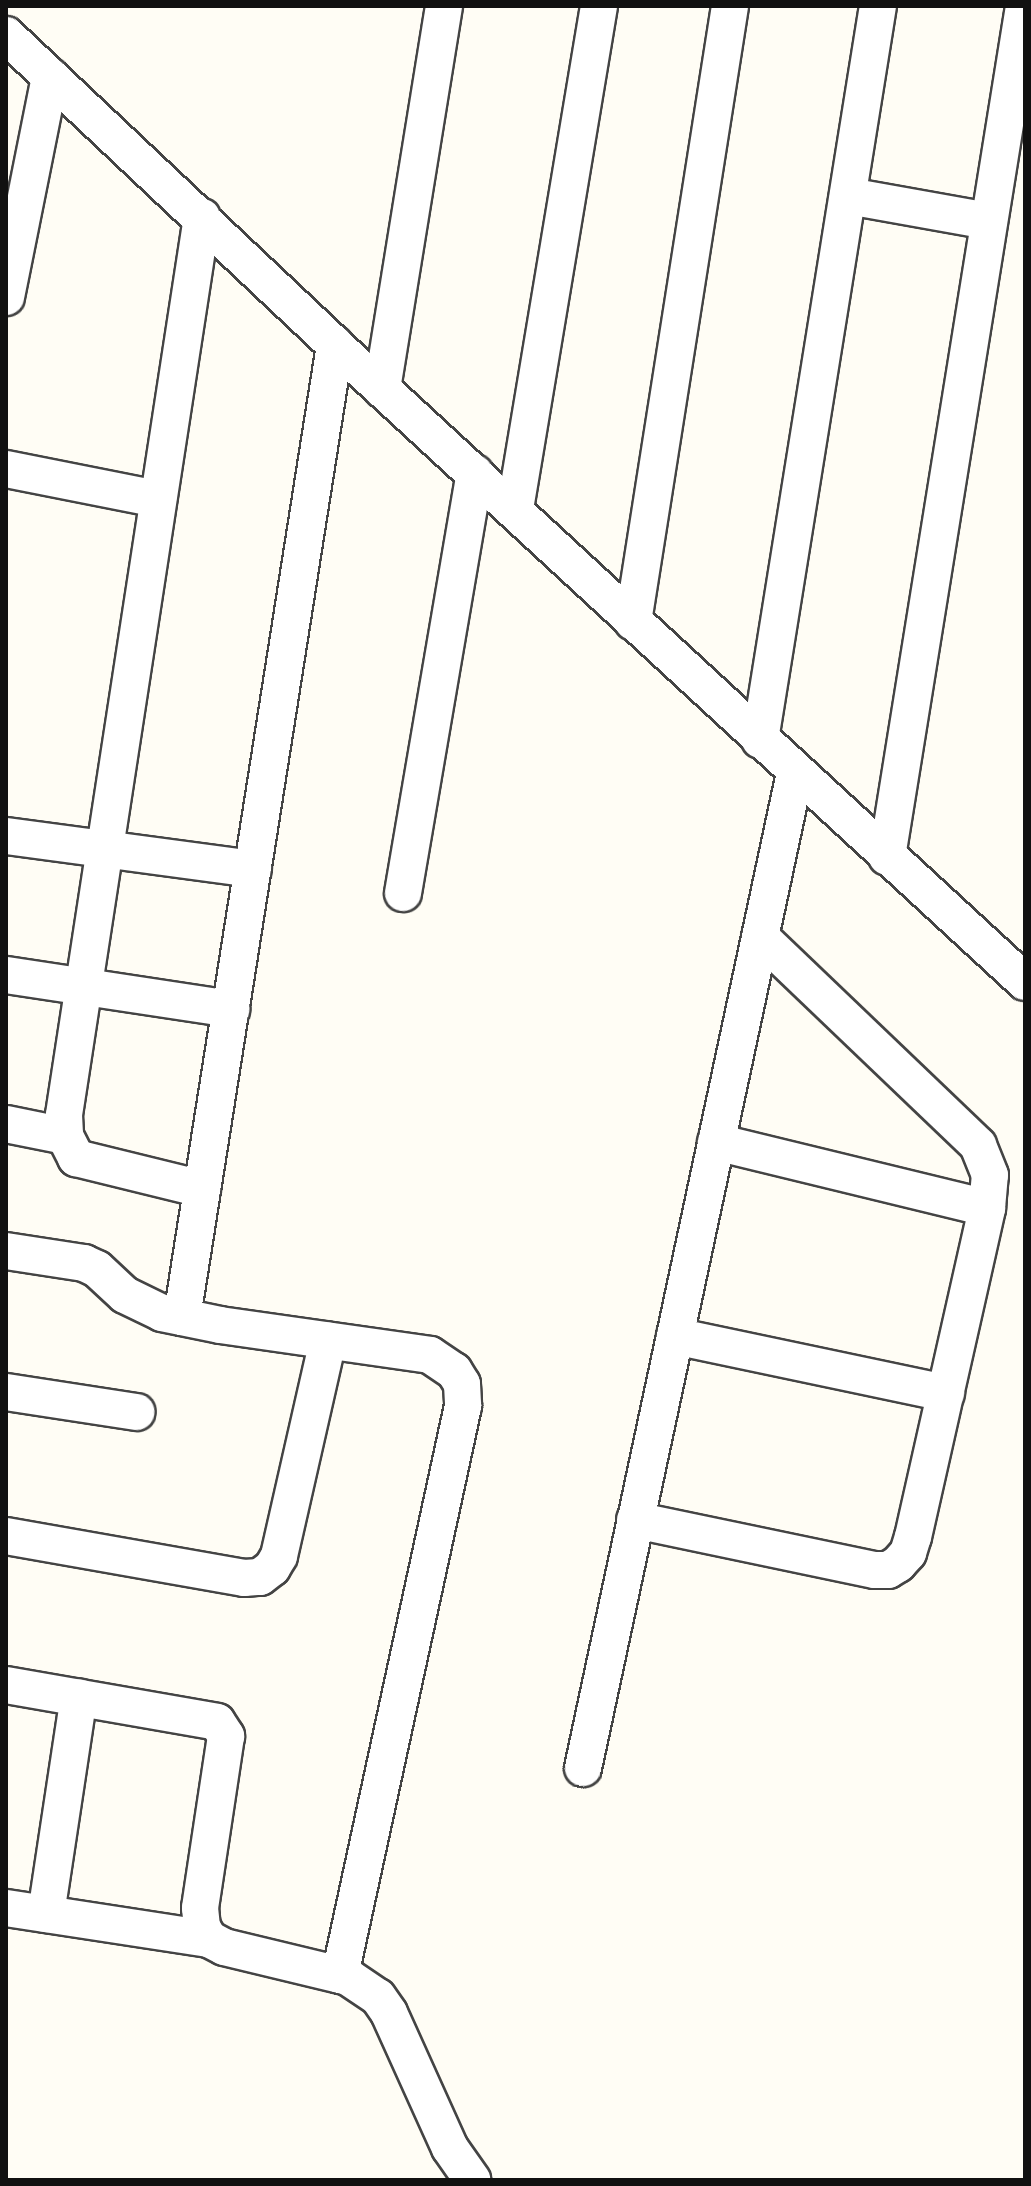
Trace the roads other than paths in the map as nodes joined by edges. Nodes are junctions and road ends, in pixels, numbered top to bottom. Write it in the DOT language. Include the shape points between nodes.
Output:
graph roads {
  1 [pos="444,6"];
  2 [pos="599,6"];
  3 [pos="730,6"];
  4 [pos="878,6"];
  5 [pos="1024,6"];
  6 [pos="6,35"];
  7 [pos="50,76"];
  8 [pos="848,196"];
  9 [pos="202,217"];
  10 [pos="989,221"];
  11 [pos="6,297"];
  12 [pos="335,345"];
  13 [pos="382,389"];
  14 [pos="6,469"];
  15 [pos="475,473"];
  16 [pos="158,499"];
  17 [pos="515,509"];
  18 [pos="633,622"];
  19 [pos="760,740"];
  20 [pos="795,773"];
  21 [pos="6,836"];
  22 [pos="105,850"];
  23 [pos="887,857"];
  24 [pos="253,869"];
  25 [pos="403,893"];
  26 [pos="760,937"];
  27 [pos="6,975"];
  28 [pos="1025,982"];
  29 [pos="83,989"];
  30 [pos="231,1009"];
  31 [pos="6,1124"];
  32 [pos="65,1136"];
  33 [pos="716,1142"];
  34 [pos="202,1189"];
  35 [pos="987,1208"];
  36 [pos="6,1251"];
  37 [pos="182,1317"];
  38 [pos="675,1336"];
  39 [pos="328,1340"];
  40 [pos="6,1392"];
  41 [pos="946,1393"];
  42 [pos="136,1412"];
  43 [pos="635,1520"];
  44 [pos="6,1536"];
  45 [pos="6,1685"];
  46 [pos="79,1697"];
  47 [pos="583,1768"];
  48 [pos="6,1908"];
  49 [pos="46,1914"];
  50 [pos="209,1939"];
  51 [pos="340,1975"];
  52 [pos="472,2180"];
  1 -- 13 [label="street"];
  2 -- 17 [label="street"];
  3 -- 18 [label="street"];
  4 -- 8 [label="street"];
  5 -- 10 [label="street"];
  6 -- 7 [label="street"];
  7 -- 9 [label="street"];
  7 -- 11 [label="street"];
  8 -- 10 [label="street"];
  8 -- 19 [label="street"];
  9 -- 12 [label="street"];
  9 -- 16 [label="street"];
  10 -- 23 [label="street"];
  12 -- 13 [label="street"];
  12 -- 24 [label="street"];
  13 -- 15 [label="street"];
  14 -- 16 [label="street"];
  15 -- 17 [label="street"];
  15 -- 25 [label="street"];
  16 -- 22 [label="street"];
  17 -- 18 [label="street"];
  18 -- 19 [label="street"];
  19 -- 20 [label="street"];
  20 -- 23 [label="street"];
  20 -- 26 [label="street"];
  21 -- 22 [label="street"];
  22 -- 24 [label="street"];
  22 -- 29 [label="street"];
  23 -- 28 [label="street"];
  24 -- 30 [label="street"];
  26 -- 33 [label="street"];
  26 -- 35 [label="street" via="978,1145 990,1175"];
  27 -- 29 [label="street"];
  29 -- 30 [label="street"];
  29 -- 32 [label="street"];
  30 -- 34 [label="street"];
  31 -- 32 [label="street"];
  32 -- 34 [label="street" via="76,1158"];
  33 -- 35 [label="street"];
  33 -- 38 [label="street"];
  34 -- 37 [label="street"];
  35 -- 41 [label="street"];
  36 -- 37 [label="street" via="84,1263 144,1306"];
  37 -- 39 [label="street"];
  38 -- 41 [label="street"];
  38 -- 43 [label="street"];
  39 -- 44 [label="street" via="279,1556 260,1577"];
  39 -- 51 [label="street" via="443,1361 462,1384 463,1406"];
  40 -- 42 [label="street"];
  41 -- 43 [label="street" via="910,1545 888,1570"];
  43 -- 47 [label="street"];
  45 -- 46 [label="street"];
  46 -- 49 [label="street"];
  46 -- 50 [label="street" via="203,1718 222,1728 226,1736 200,1908"];
  48 -- 49 [label="street"];
  49 -- 50 [label="street"];
  50 -- 51 [label="street"];
  51 -- 52 [label="street" via="364,1984 389,2013 450,2148"];
}
